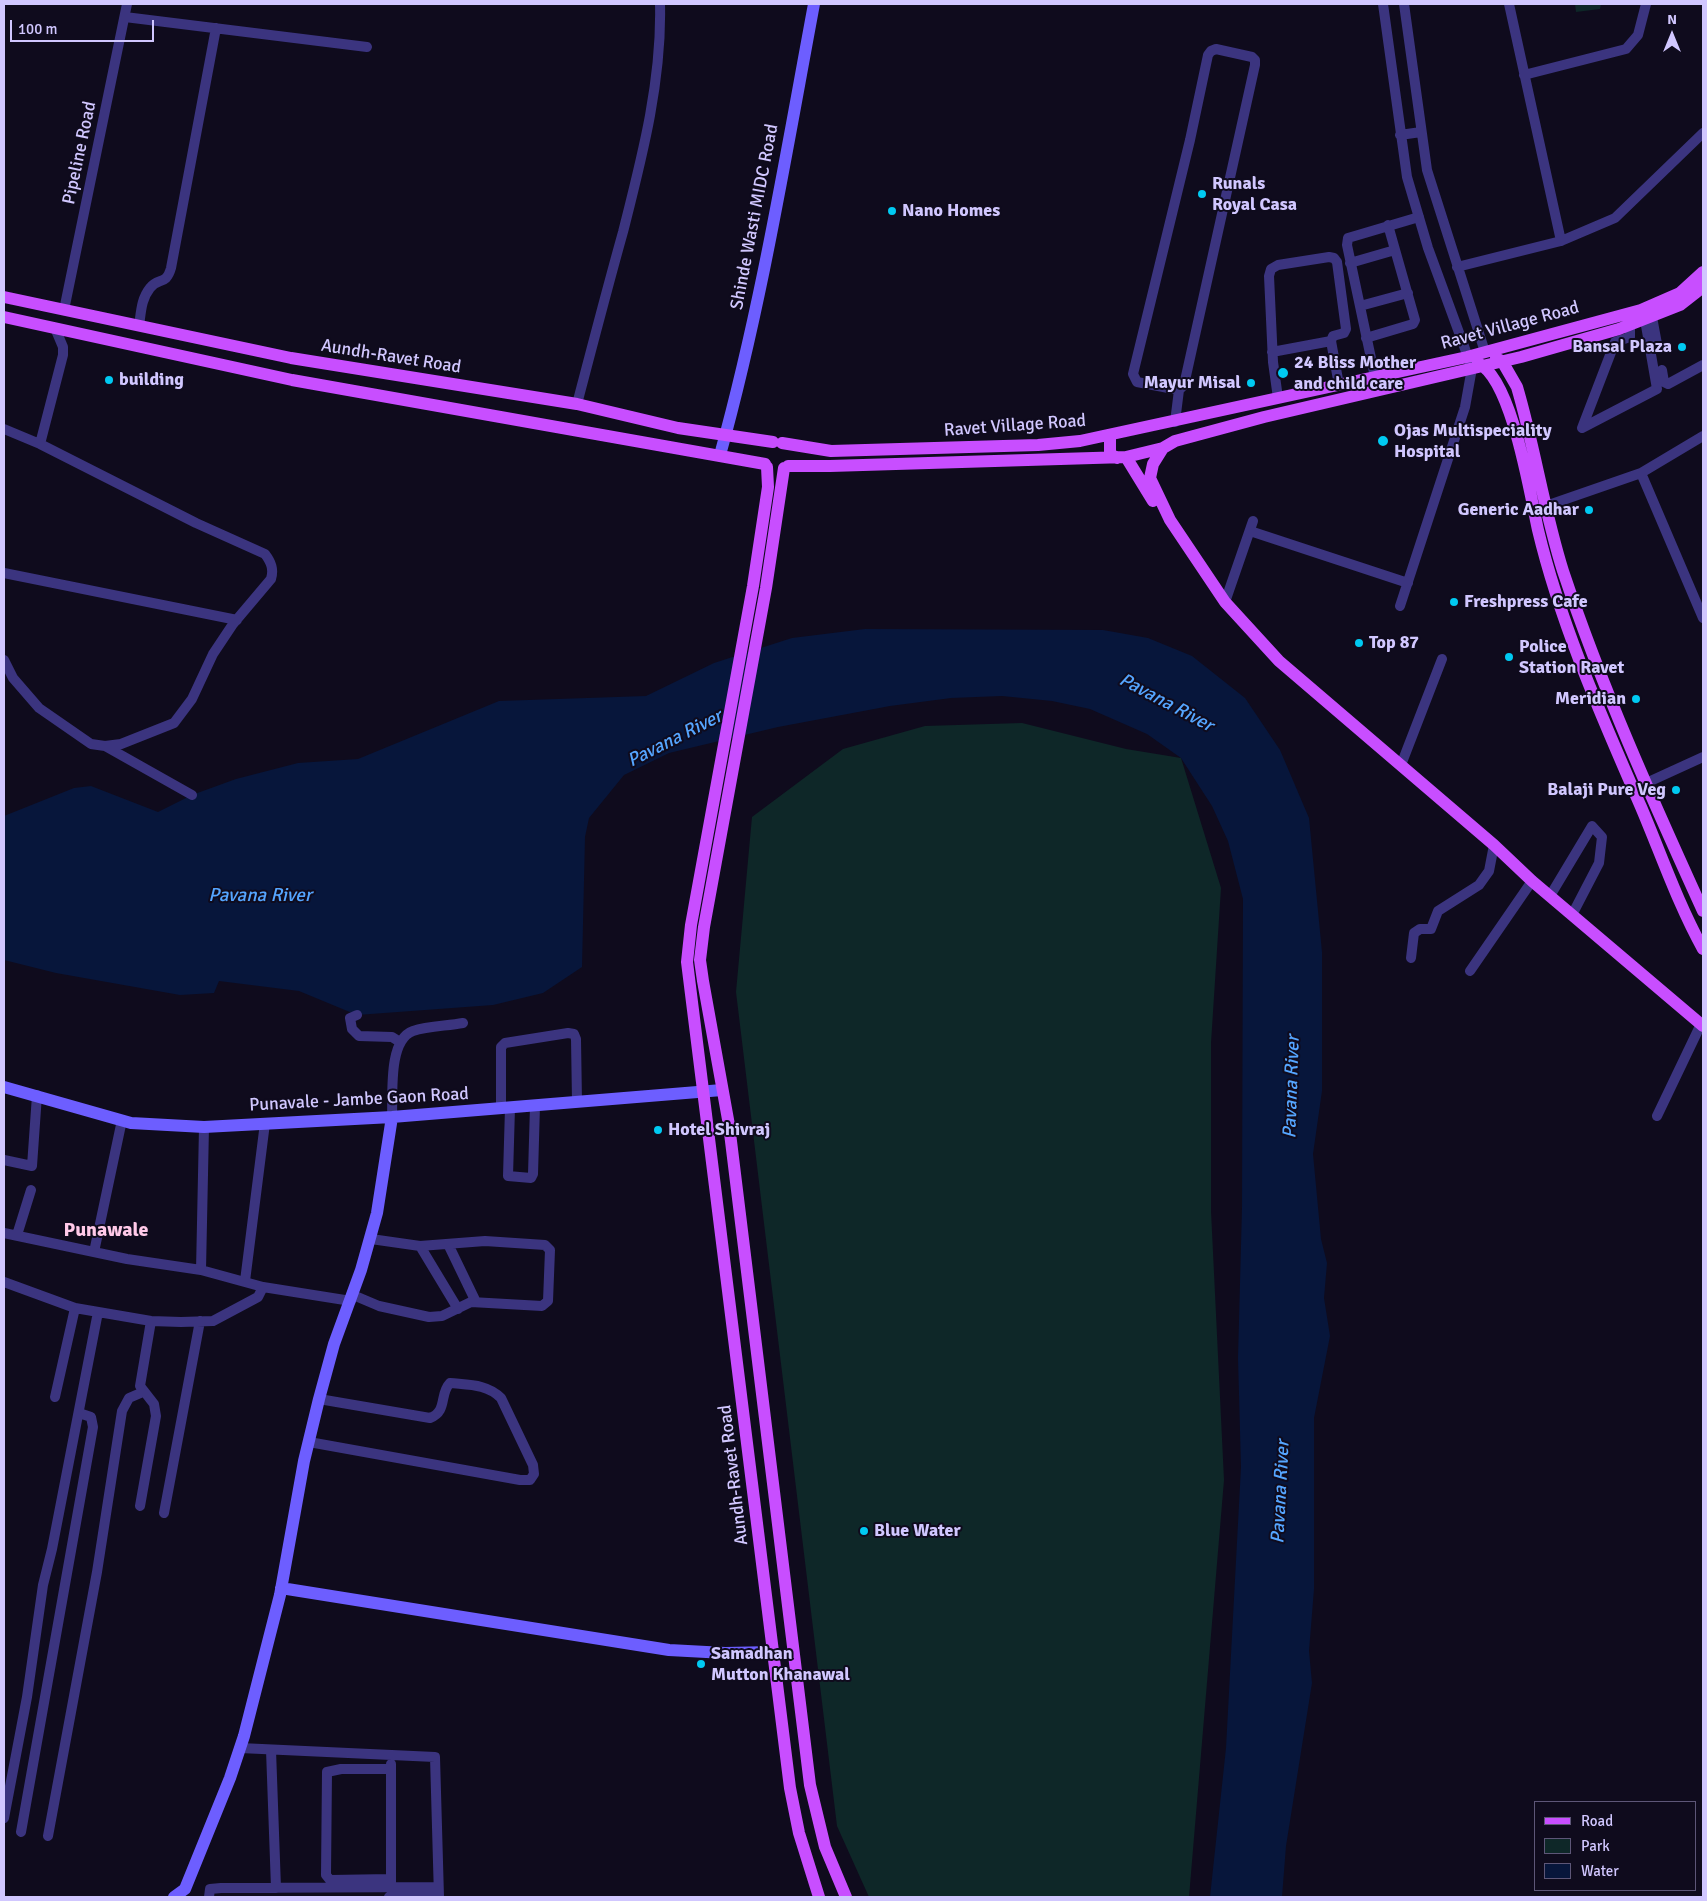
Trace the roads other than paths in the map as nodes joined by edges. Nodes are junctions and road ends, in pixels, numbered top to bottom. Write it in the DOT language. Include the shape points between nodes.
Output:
graph roads {
  1 [pos="127,4"];
  2 [pos="660,4"];
  3 [pos="814,4"];
  4 [pos="1383,4"];
  5 [pos="1404,4"];
  6 [pos="1509,4"];
  7 [pos="1646,4"];
  8 [pos="125,17"];
  9 [pos="216,28"];
  10 [pos="367,47"];
  11 [pos="1524,75"];
  12 [pos="1421,132"];
  13 [pos="1703,133"];
  14 [pos="1400,135"];
  15 [pos="1419,217"];
  16 [pos="1388,225"];
  17 [pos="1561,241"];
  18 [pos="1395,250"];
  19 [pos="1350,263"];
  20 [pos="1457,267"];
  21 [pos="1703,272"];
  22 [pos="1408,292"];
  23 [pos="1702,293"];
  24 [pos="4,296"];
  25 [pos="1360,306"];
  26 [pos="64,310"];
  27 [pos="4,317"];
  28 [pos="1649,318"];
  29 [pos="1630,325"];
  30 [pos="139,326"];
  31 [pos="55,328"];
  32 [pos="1366,338"];
  33 [pos="1331,341"];
  34 [pos="1272,352"];
  35 [pos="1485,352"];
  36 [pos="1502,361"];
  37 [pos="1474,364"];
  38 [pos="1703,365"];
  39 [pos="1375,377"];
  40 [pos="1339,385"];
  41 [pos="1179,390"];
  42 [pos="1278,398"];
  43 [pos="577,404"];
  44 [pos="1172,422"];
  45 [pos="4,429"];
  46 [pos="725,435"];
  47 [pos="1110,435"];
  48 [pos="1703,436"];
  49 [pos="1175,441"];
  50 [pos="778,443"];
  51 [pos="40,444"];
  52 [pos="1164,448"];
  53 [pos="720,455"];
  54 [pos="1122,458"];
  55 [pos="766,465"];
  56 [pos="786,467"];
  57 [pos="1642,472"];
  58 [pos="1547,507"];
  59 [pos="1534,510"];
  60 [pos="1170,520"];
  61 [pos="4,573"];
  62 [pos="1408,583"];
  63 [pos="759,587"];
  64 [pos="1225,602"];
  65 [pos="1400,606"];
  66 [pos="1703,618"];
  67 [pos="237,620"];
  68 [pos="1442,659"];
  69 [pos="4,660"];
  70 [pos="105,746"];
  71 [pos="1703,758"];
  72 [pos="1401,766"];
  73 [pos="1639,786"];
  74 [pos="192,795"];
  75 [pos="1494,846"];
  76 [pos="1532,882"];
  77 [pos="1550,896"];
  78 [pos="1703,911"];
  79 [pos="1572,915"];
  80 [pos="1700,944"];
  81 [pos="1411,958"];
  82 [pos="1470,972"];
  83 [pos="696,982"];
  84 [pos="357,1015"];
  85 [pos="463,1023"];
  86 [pos="1702,1025"];
  87 [pos="400,1042"];
  88 [pos="4,1087"];
  89 [pos="722,1090"];
  90 [pos="703,1092"];
  91 [pos="37,1095"];
  92 [pos="576,1102"];
  93 [pos="535,1106"];
  94 [pos="505,1108"];
  95 [pos="392,1116"];
  96 [pos="1657,1116"];
  97 [pos="122,1120"];
  98 [pos="265,1123"];
  99 [pos="204,1127"];
  100 [pos="4,1160"];
  101 [pos="31,1190"];
  102 [pos="4,1233"];
  103 [pos="17,1235"];
  104 [pos="370,1239"];
  105 [pos="448,1244"];
  106 [pos="420,1246"];
  107 [pos="94,1252"];
  108 [pos="202,1270"];
  109 [pos="245,1281"];
  110 [pos="4,1282"];
  111 [pos="263,1288"];
  112 [pos="352,1298"];
  113 [pos="476,1302"];
  114 [pos="75,1308"];
  115 [pos="458,1309"];
  116 [pos="98,1312"];
  117 [pos="150,1320"];
  118 [pos="200,1321"];
  119 [pos="143,1392"];
  120 [pos="55,1397"];
  121 [pos="319,1399"];
  122 [pos="79,1413"];
  123 [pos="309,1442"];
  124 [pos="140,1506"];
  125 [pos="164,1513"];
  126 [pos="281,1588"];
  127 [pos="773,1652"];
  128 [pos="240,1748"];
  129 [pos="271,1750"];
  130 [pos="391,1754"];
  131 [pos="390,1769"];
  132 [pos="4,1818"];
  133 [pos="21,1832"];
  134 [pos="48,1836"];
  135 [pos="391,1882"];
  136 [pos="276,1888"];
  137 [pos="256,1893"];
  138 [pos="438,1894"];
  139 [pos="181,1895"];
  140 [pos="209,1897"];
  141 [pos="389,1897"];
  142 [pos="819,1897"];
  143 [pos="846,1897"];
  1 -- 8 [label="street, Pipeline Road"];
  2 -- 43 [label="street" via="654,94 644,147"];
  3 -- 46 [label="street, Shinde Wasti MIDC Road" via="765,258"];
  4 -- 14 [label="street"];
  5 -- 12 [label="street"];
  6 -- 11 [label="street"];
  7 -- 11 [label="street" via="1638,35 1626,48"];
  8 -- 9 [label="street"];
  8 -- 26 [label="street, Pipeline Road"];
  9 -- 10 [label="street"];
  9 -- 30 [label="street" via="169,276 150,287"];
  11 -- 17 [label="street"];
  12 -- 14 [label="street"];
  12 -- 20 [label="street" via="1427,170"];
  13 -- 17 [label="street" via="1623,212"];
  14 -- 15 [label="street" via="1407,177"];
  15 -- 16 [label="street"];
  15 -- 37 [label="street"];
  16 -- 18 [label="street"];
  16 -- 19 [label="street" via="1348,238"];
  17 -- 20 [label="street"];
  18 -- 19 [label="street"];
  18 -- 22 [label="street"];
  19 -- 25 [label="street"];
  20 -- 35 [label="street"];
  21 -- 35 [label="main road, Ravet Village Road" via="1680,293 1642,310"];
  22 -- 25 [label="street"];
  22 -- 32 [label="street" via="1413,324"];
  23 -- 28 [label="main road, Ravet Village Road"];
  24 -- 26 [label="main road, Aundh-Ravet Road"];
  25 -- 32 [label="street"];
  26 -- 30 [label="main road, Aundh-Ravet Road"];
  27 -- 31 [label="main road"];
  28 -- 29 [label="main road, Ravet Village Road"];
  28 -- 29 [label="street" via="1657,389 1582,428 1615,342 1630,337"];
  28 -- 38 [label="street" via="1664,382 1672,383"];
  29 -- 36 [label="main road, Ravet Village Road"];
  30 -- 43 [label="main road, Aundh-Ravet Road" via="291,358"];
  31 -- 51 [label="street" via="63,356"];
  31 -- 53 [label="main road" via="292,380"];
  32 -- 39 [label="street"];
  33 -- 34 [label="street"];
  33 -- 34 [label="street" via="1333,336 1344,333 1346,329 1337,262 1329,257 1278,264 1268,276"];
  33 -- 40 [label="street"];
  34 -- 42 [label="street"];
  35 -- 36 [label="main road"];
  35 -- 37 [label="main road, Ravet Village Road"];
  36 -- 37 [label="main road, Ravet Village Road"];
  36 -- 58 [label="main road" via="1517,388"];
  37 -- 39 [label="main road, Ravet Village Road"];
  37 -- 49 [label="main road, Ravet Village Road"];
  37 -- 59 [label="main road" via="1503,396 1512,416"];
  37 -- 62 [label="street" via="1466,401"];
  39 -- 40 [label="main road, Ravet Village Road"];
  40 -- 42 [label="main road, Ravet Village Road"];
  41 -- 41 [label="street" via="1137,382 1133,374 1208,55 1216,49 1252,57 1255,65 1184,385"];
  41 -- 44 [label="street"];
  42 -- 44 [label="main road, Ravet Village Road"];
  43 -- 46 [label="main road, Aundh-Ravet Road" via="678,428"];
  44 -- 47 [label="main road, Ravet Village Road"];
  44 -- 49 [label="main road" via="1176,431"];
  45 -- 51 [label="street"];
  46 -- 50 [label="main road, Aundh-Ravet Road"];
  46 -- 53 [label="street, Shinde Wasti MIDC Road"];
  47 -- 50 [label="main road, Ravet Village Road" via="1038,445 831,451"];
  47 -- 54 [label="main road" via="1110,454"];
  48 -- 57 [label="street"];
  49 -- 52 [label="main road, Ravet Village Road"];
  50 -- 55 [label="main road" via="764,451"];
  50 -- 56 [label="main road" via="791,453"];
  51 -- 67 [label="street" via="265,554 271,562 271,579"];
  52 -- 54 [label="main road, Ravet Village Road"];
  52 -- 60 [label="main road" via="1153,464 1150,478"];
  53 -- 55 [label="main road"];
  54 -- 56 [label="main road, Ravet Village Road"];
  54 -- 60 [label="main road"];
  55 -- 56 [label="main road" via="776,470"];
  55 -- 63 [label="main road" via="768,487"];
  56 -- 63 [label="main road"];
  57 -- 58 [label="street"];
  57 -- 66 [label="street"];
  58 -- 59 [label="street"];
  58 -- 73 [label="main road" via="1563,569"];
  59 -- 73 [label="main road" via="1565,624"];
  60 -- 64 [label="main road"];
  61 -- 67 [label="street"];
  62 -- 64 [label="street" via="1252,526"];
  62 -- 65 [label="street"];
  63 -- 83 [label="main road"];
  64 -- 72 [label="main road" via="1279,661"];
  67 -- 70 [label="street" via="213,654 192,699 174,723 120,744"];
  68 -- 72 [label="street"];
  69 -- 70 [label="street" via="13,678 39,708 91,744"];
  70 -- 74 [label="street"];
  71 -- 73 [label="street"];
  72 -- 75 [label="main road"];
  73 -- 78 [label="main road"];
  73 -- 80 [label="main road"];
  75 -- 76 [label="main road"];
  75 -- 81 [label="street" via="1489,871 1479,885 1438,911 1431,930 1414,933"];
  76 -- 77 [label="main road"];
  76 -- 82 [label="street"];
  77 -- 79 [label="main road"];
  77 -- 79 [label="street" via="1592,826 1602,837 1600,863"];
  79 -- 86 [label="main road"];
  83 -- 89 [label="main road"];
  83 -- 90 [label="main road, Aundh-Ravet Road"];
  84 -- 87 [label="street" via="350,1018 352,1029 358,1036 392,1038"];
  85 -- 87 [label="street" via="412,1031"];
  86 -- 96 [label="street"];
  87 -- 95 [label="street" via="395,1058"];
  88 -- 91 [label="street, Punavale - Jambe Gaon Road"];
  89 -- 90 [label="street, Punavale - Jambe Gaon Road"];
  89 -- 143 [label="main road" via="729,1125 810,1785 825,1847"];
  90 -- 92 [label="street, Punavale - Jambe Gaon Road"];
  90 -- 127 [label="main road, Aundh-Ravet Road"];
  91 -- 97 [label="street, Punavale - Jambe Gaon Road"];
  91 -- 100 [label="street" via="32,1166"];
  92 -- 93 [label="street, Punavale - Jambe Gaon Road"];
  92 -- 94 [label="street" via="576,1039 574,1034 568,1033 504,1043 501,1047"];
  93 -- 94 [label="street, Punavale - Jambe Gaon Road"];
  93 -- 94 [label="street" via="531,1178 508,1176"];
  94 -- 95 [label="street, Punavale - Jambe Gaon Road"];
  95 -- 98 [label="street, Punavale - Jambe Gaon Road"];
  95 -- 104 [label="street"];
  97 -- 99 [label="street, Punavale - Jambe Gaon Road"];
  97 -- 107 [label="street"];
  98 -- 99 [label="street, Punavale - Jambe Gaon Road"];
  98 -- 109 [label="street"];
  99 -- 108 [label="street"];
  101 -- 103 [label="street"];
  102 -- 103 [label="street"];
  103 -- 107 [label="street"];
  104 -- 106 [label="street"];
  104 -- 112 [label="street"];
  105 -- 106 [label="street"];
  105 -- 113 [label="street"];
  105 -- 113 [label="street" via="485,1241 549,1247 546,1305"];
  106 -- 115 [label="street"];
  107 -- 108 [label="street" via="167,1267"];
  108 -- 109 [label="street"];
  109 -- 111 [label="street"];
  110 -- 114 [label="street"];
  111 -- 112 [label="street"];
  111 -- 118 [label="street" via="258,1297 213,1321"];
  112 -- 115 [label="street" via="429,1317"];
  112 -- 121 [label="street" via="334,1344"];
  113 -- 115 [label="street"];
  114 -- 116 [label="street"];
  114 -- 120 [label="street"];
  116 -- 117 [label="street"];
  116 -- 122 [label="street"];
  117 -- 118 [label="street"];
  117 -- 119 [label="street" via="140,1381"];
  118 -- 125 [label="street"];
  119 -- 124 [label="street" via="154,1404 156,1416"];
  119 -- 134 [label="street" via="129,1398 122,1411 96,1582"];
  121 -- 123 [label="street"];
  121 -- 123 [label="street" via="430,1418 437,1415 443,1406 446,1387 450,1383 482,1386 501,1398 534,1474 530,1480 520,1480"];
  122 -- 132 [label="street" via="43,1585 27,1697"];
  122 -- 133 [label="street" via="91,1417 93,1427"];
  123 -- 126 [label="street"];
  126 -- 127 [label="street" via="669,1650"];
  126 -- 128 [label="street"];
  127 -- 142 [label="main road, Aundh-Ravet Road" via="790,1788"];
  128 -- 129 [label="street"];
  128 -- 139 [label="street"];
  129 -- 130 [label="street"];
  129 -- 136 [label="street"];
  130 -- 131 [label="street"];
  130 -- 138 [label="street" via="435,1757"];
  131 -- 135 [label="street"];
  131 -- 135 [label="street" via="326,1772 326,1875 330,1880"];
  135 -- 136 [label="street"];
  135 -- 138 [label="street"];
  136 -- 137 [label="street"];
  137 -- 140 [label="street" via="214,1888 210,1890"];
  138 -- 141 [label="street"];
}
